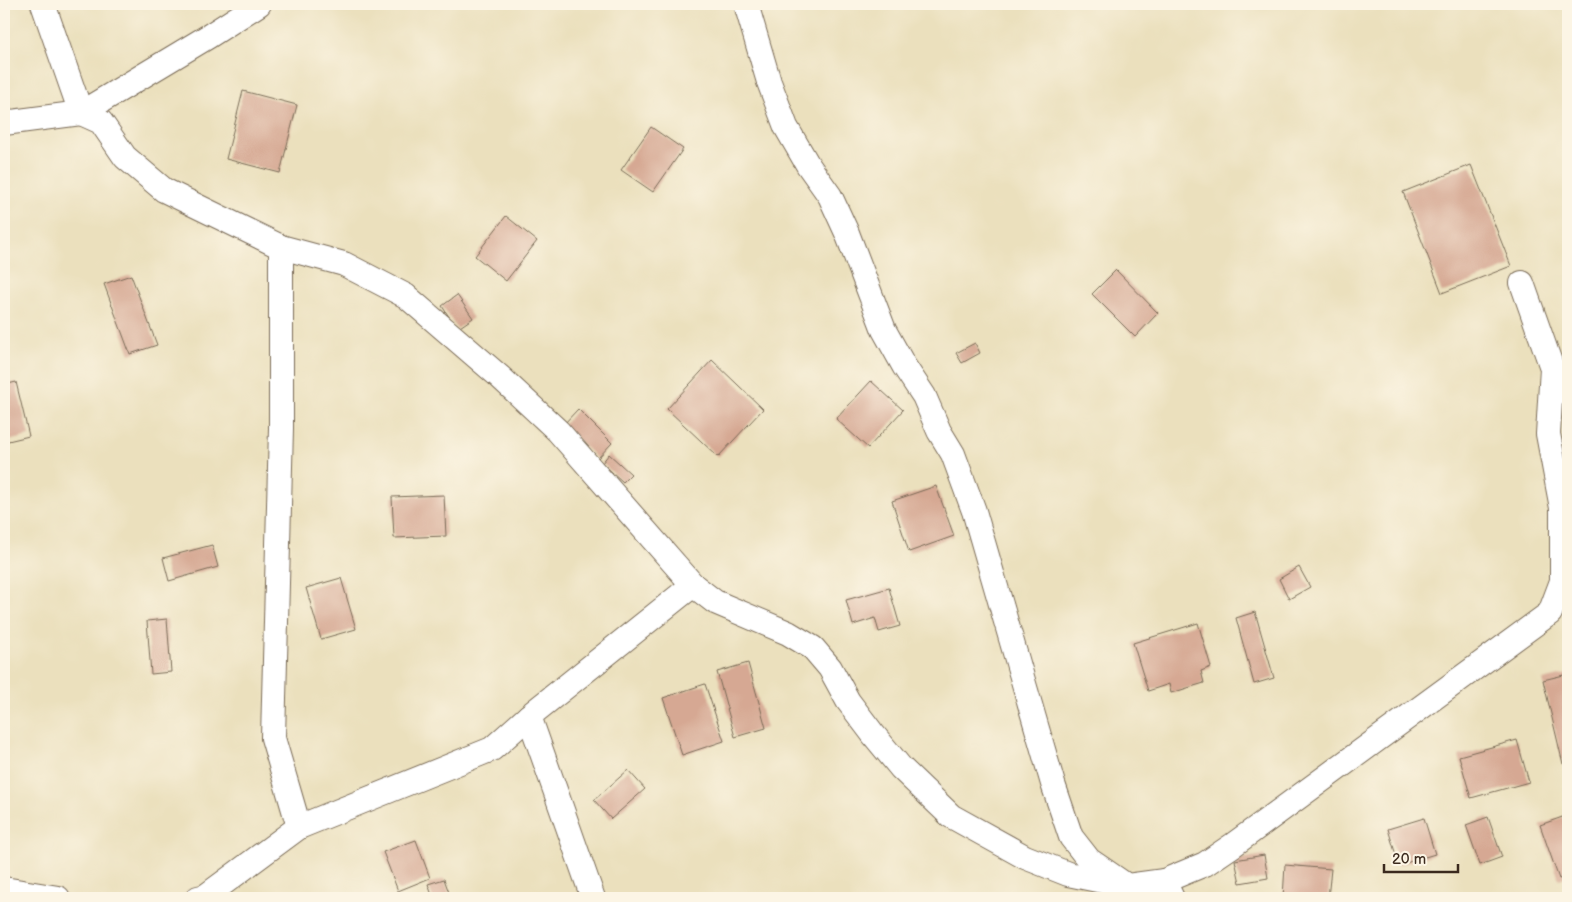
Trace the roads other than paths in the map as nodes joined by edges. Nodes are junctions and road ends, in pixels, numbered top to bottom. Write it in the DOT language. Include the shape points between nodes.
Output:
graph roads {
  1 [pos="43,4"];
  2 [pos="259,4"];
  3 [pos="746,4"];
  4 [pos="81,113"];
  5 [pos="4,123"];
  6 [pos="281,247"];
  7 [pos="1522,282"];
  8 [pos="693,585"];
  9 [pos="529,716"];
  10 [pos="299,826"];
  11 [pos="1189,870"];
  12 [pos="1127,886"];
  13 [pos="4,888"];
  14 [pos="1168,890"];
  15 [pos="58,898"];
  16 [pos="198,898"];
  17 [pos="594,898"];
  18 [pos="1183,898"];
  1 -- 4 [label="street"];
  2 -- 4 [label="street"];
  3 -- 12 [label="street" via="786,127 830,196 884,330 924,396 953,454 974,511 1071,838 1089,860"];
  4 -- 5 [label="street"];
  4 -- 6 [label="street" via="101,122 125,157 164,190"];
  6 -- 8 [label="street" via="344,264 406,296 558,431"];
  6 -- 10 [label="street" via="281,428 273,738"];
  7 -- 11 [label="street" via="1552,368 1548,434 1562,508 1562,580 1550,613 1233,845 1205,864"];
  8 -- 9 [label="street"];
  8 -- 12 [label="street" via="715,602 788,632 813,648 873,734 901,768 951,816 1024,857 1068,874"];
  9 -- 10 [label="street" via="492,749"];
  9 -- 17 [label="street"];
  10 -- 16 [label="street" via="206,896"];
  11 -- 14 [label="street"];
  11 -- 18 [label="street"];
  12 -- 14 [label="street"];
  13 -- 15 [label="street"];
}
